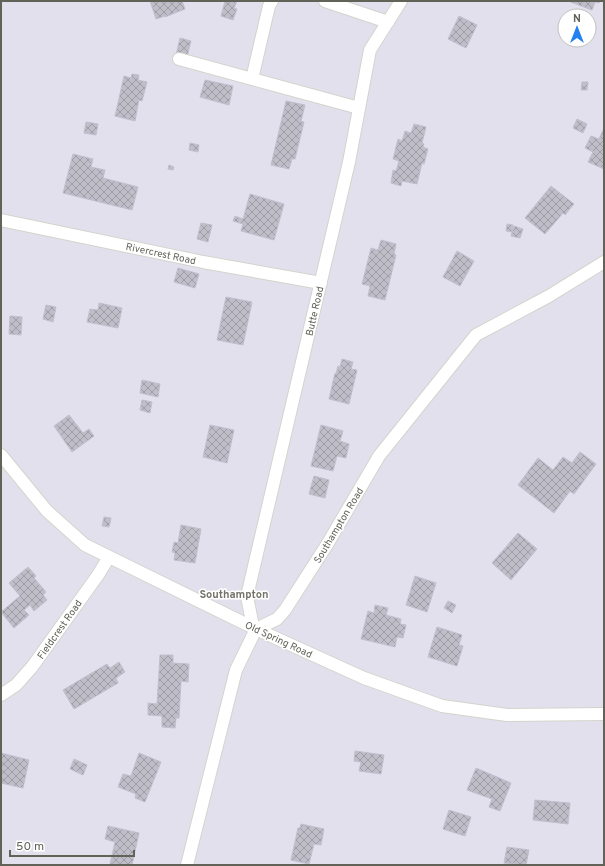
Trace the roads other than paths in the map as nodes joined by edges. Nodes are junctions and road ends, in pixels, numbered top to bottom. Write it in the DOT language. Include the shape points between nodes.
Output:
graph roads {
  1 [pos="272,1"];
  2 [pos="325,1"];
  3 [pos="401,1"];
  4 [pos="388,22"];
  5 [pos="179,58"];
  6 [pos="252,79"];
  7 [pos="359,108"];
  8 [pos="1,220"];
  9 [pos="604,262"];
  10 [pos="321,284"];
  11 [pos="1,455"];
  12 [pos="109,557"];
  13 [pos="255,628"];
  14 [pos="1,695"];
  15 [pos="604,714"];
  16 [pos="187,865"];
  1 -- 6 [label="street"];
  2 -- 4 [label="street"];
  3 -- 4 [label="street, Butte Road"];
  4 -- 7 [label="street, Butte Road" via="370,50"];
  5 -- 6 [label="street"];
  6 -- 7 [label="street"];
  7 -- 10 [label="street, Butte Road"];
  8 -- 10 [label="street, Rivercrest Road"];
  9 -- 13 [label="street, Southampton Road" via="549,296 476,335 379,456 285,610 277,619"];
  10 -- 13 [label="street, Butte Road" via="247,596"];
  11 -- 12 [label="street, Old Spring Road" via="47,511 85,545"];
  12 -- 13 [label="street, Old Spring Road"];
  12 -- 14 [label="street, Fieldcrest Road" via="32,667 16,685"];
  13 -- 15 [label="street, Old Spring Road" via="364,678 442,706 507,715"];
  13 -- 16 [label="street" via="236,670"];
}
